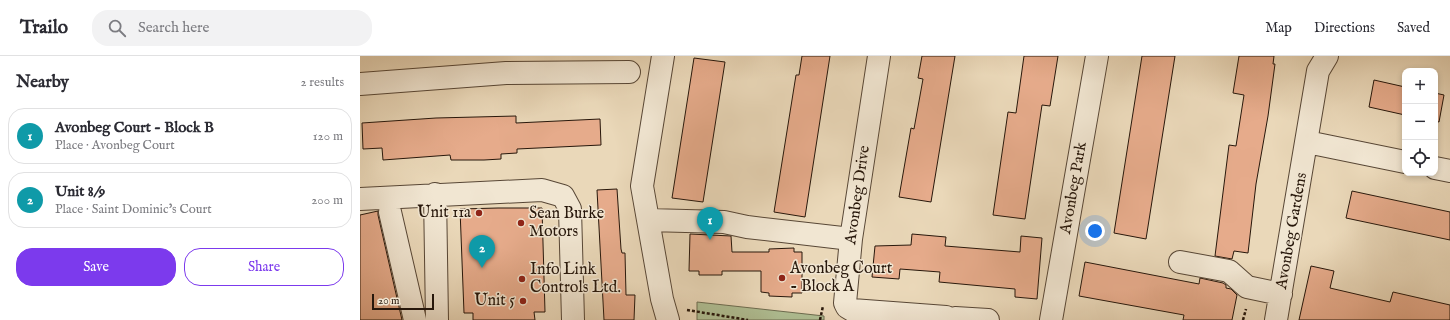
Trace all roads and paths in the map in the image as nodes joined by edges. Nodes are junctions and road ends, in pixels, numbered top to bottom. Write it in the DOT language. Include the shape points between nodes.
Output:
graph roads {
  1 [pos="663,56"];
  2 [pos="879,56"];
  3 [pos="1097,56"];
  4 [pos="1327,56"];
  5 [pos="629,72"];
  6 [pos="360,84"];
  7 [pos="1306,142"];
  8 [pos="1402,161"];
  9 [pos="1438,169"];
  10 [pos="1450,171"];
  11 [pos="435,194"];
  12 [pos="360,199"];
  13 [pos="390,212"];
  14 [pos="648,220"];
  15 [pos="851,239"];
  16 [pos="1180,262"];
  17 [pos="1281,294"];
  18 [pos="688,311"];
  19 [pos="822,312"];
  20 [pos="731,319"];
  21 [pos="415,320"];
  22 [pos="437,320"];
  23 [pos="573,320"];
  24 [pos="668,320"];
  25 [pos="748,320"];
  26 [pos="820,320"];
  27 [pos="988,320"];
  28 [pos="1051,320"];
  29 [pos="1276,320"];
  1 -- 14 [label="street" via="642,176"];
  2 -- 15 [label="street, Avonbeg Drive"];
  3 -- 28 [label="street, Avonbeg Park"];
  4 -- 7 [label="street, Avonbeg Gardens" via="1318,71"];
  5 -- 6 [label="street" via="506,74"];
  7 -- 8 [label="street"];
  7 -- 17 [label="street, Avonbeg Gardens"];
  9 -- 10 [label="street"];
  11 -- 12 [label="street"];
  11 -- 22 [label="street"];
  11 -- 23 [label="street" via="542,190 563,196 570,209"];
  13 -- 21 [label="street"];
  14 -- 15 [label="street" via="724,222"];
  14 -- 24 [label="street"];
  15 -- 27 [label="street, Avonbeg Drive" via="845,298 847,307 852,310"];
  16 -- 17 [label="street" via="1229,271 1247,287"];
  17 -- 29 [label="street, Avonbeg Gardens"];
  18 -- 20 [label="path"];
  19 -- 26 [label="path"];
  20 -- 25 [label="path"];
}
